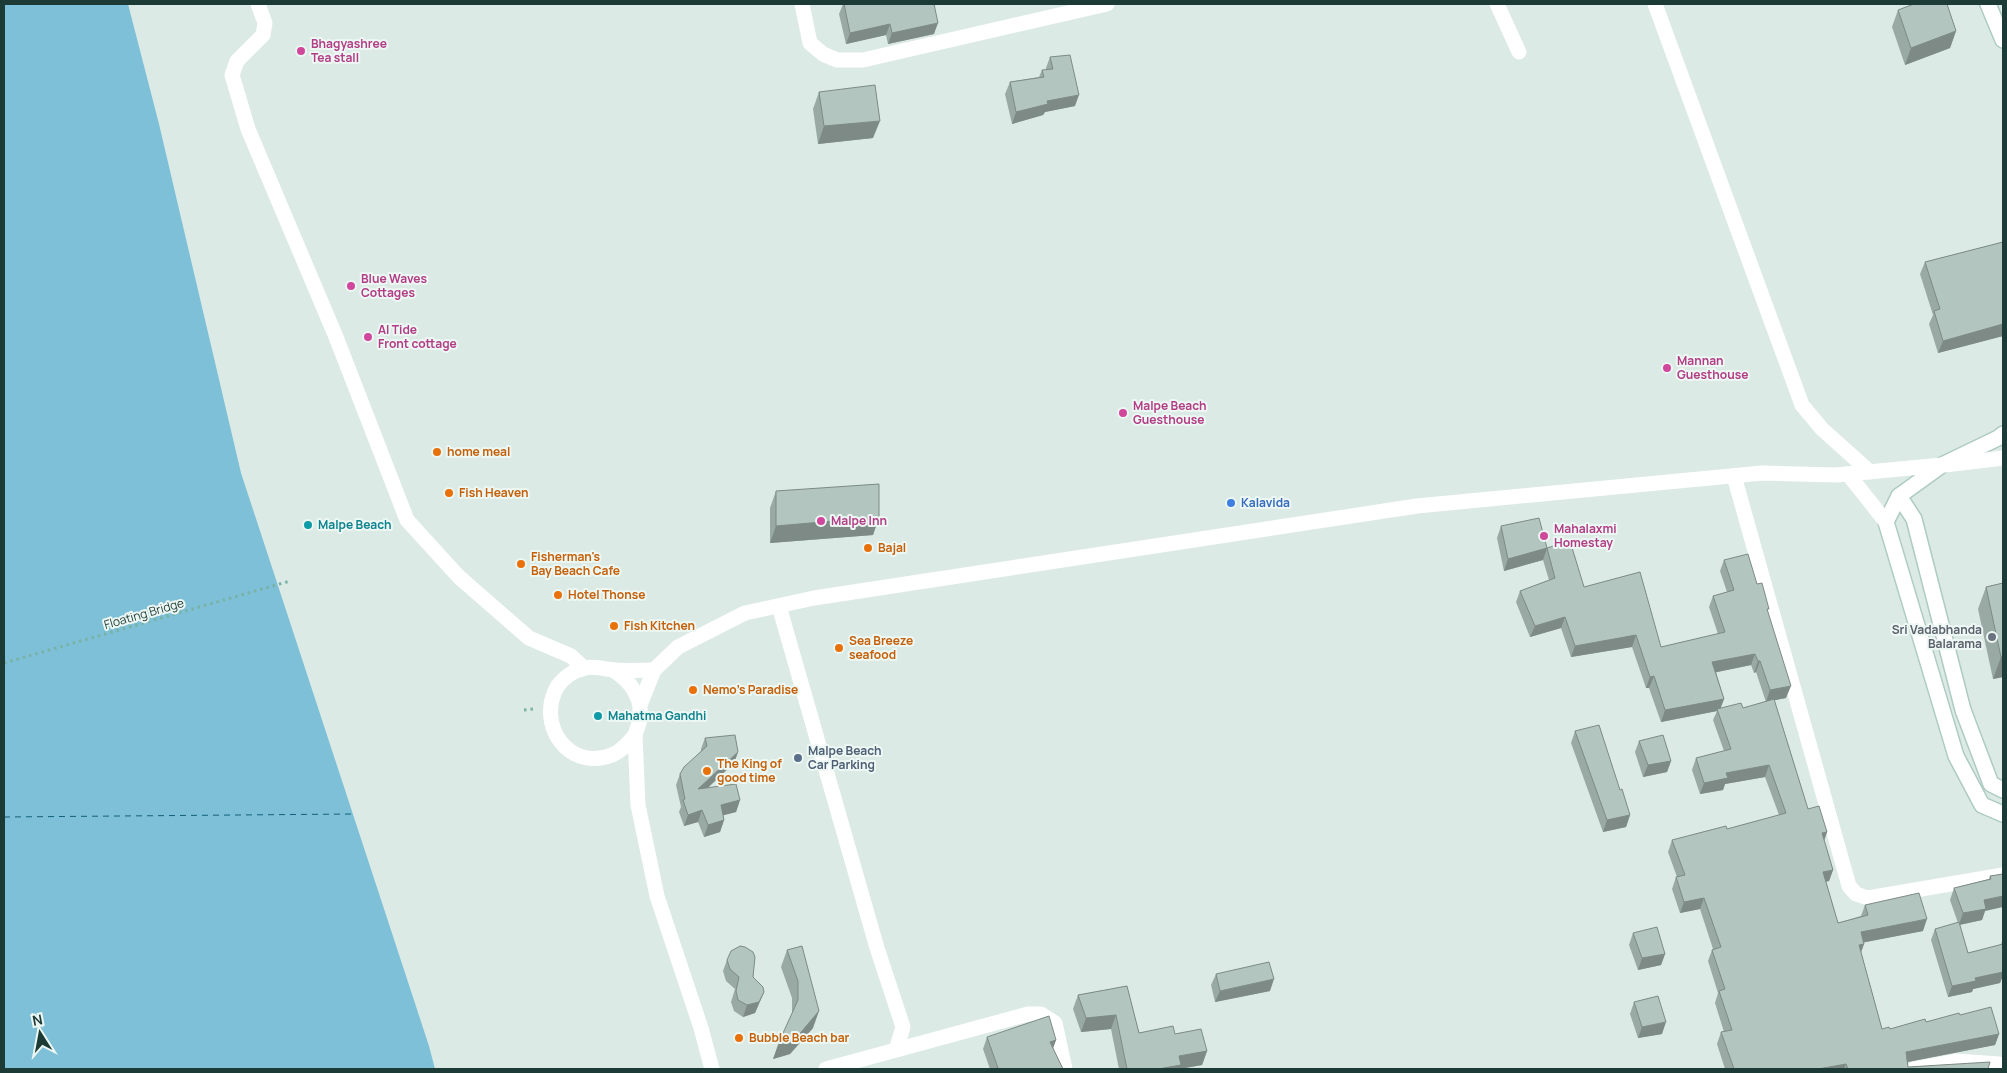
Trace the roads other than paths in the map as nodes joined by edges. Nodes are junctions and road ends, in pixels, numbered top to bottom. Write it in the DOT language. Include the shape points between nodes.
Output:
graph roads {
  1 [pos="258,4"];
  2 [pos="802,4"];
  3 [pos="1107,4"];
  4 [pos="1497,4"];
  5 [pos="1655,4"];
  6 [pos="1988,4"];
  7 [pos="2003,40"];
  8 [pos="1519,52"];
  9 [pos="2003,434"];
  10 [pos="2003,458"];
  11 [pos="1942,465"];
  12 [pos="1870,472"];
  13 [pos="1848,474"];
  14 [pos="1734,476"];
  15 [pos="1899,496"];
  16 [pos="1886,522"];
  17 [pos="778,606"];
  18 [pos="584,668"];
  19 [pos="613,670"];
  20 [pos="654,670"];
  21 [pos="640,705"];
  22 [pos="635,735"];
  23 [pos="2003,790"];
  24 [pos="2003,814"];
  25 [pos="2003,875"];
  26 [pos="896,1050"];
  27 [pos="2000,1063"];
  28 [pos="712,1069"];
  29 [pos="826,1069"];
  30 [pos="1065,1069"];
  31 [pos="1914,1069"];
  1 -- 18 [label="street" via="265,24 263,35 237,61 232,75 248,129 336,337 407,520 460,577 529,638 571,656"];
  2 -- 3 [label="street" via="810,43 837,60 863,60"];
  4 -- 8 [label="street"];
  5 -- 12 [label="street" via="1802,405 1822,430"];
  6 -- 7 [label="street"];
  9 -- 11 [label="street"];
  10 -- 11 [label="street"];
  11 -- 12 [label="street"];
  11 -- 15 [label="street"];
  12 -- 13 [label="street"];
  13 -- 14 [label="street" via="1762,473"];
  13 -- 16 [label="street"];
  14 -- 17 [label="street" via="1417,506"];
  14 -- 25 [label="street" via="1849,886 1856,894 1868,898"];
  15 -- 16 [label="street"];
  15 -- 23 [label="street" via="1914,519 1963,710 1990,784"];
  16 -- 24 [label="street" via="1956,756 1982,805"];
  17 -- 20 [label="street" via="745,613 678,647"];
  17 -- 26 [label="street" via="903,1027"];
  18 -- 19 [label="street"];
  18 -- 22 [label="street" via="570,674 552,696 549,711 557,738 580,756 596,758 612,755"];
  19 -- 20 [label="street"];
  19 -- 21 [label="street" via="635,690"];
  20 -- 21 [label="street"];
  21 -- 22 [label="street"];
  22 -- 28 [label="street" via="638,805 657,896"];
  26 -- 29 [label="street"];
  26 -- 30 [label="street" via="1028,1014 1041,1014 1055,1023"];
  27 -- 31 [label="street" via="1956,1061"];
}
